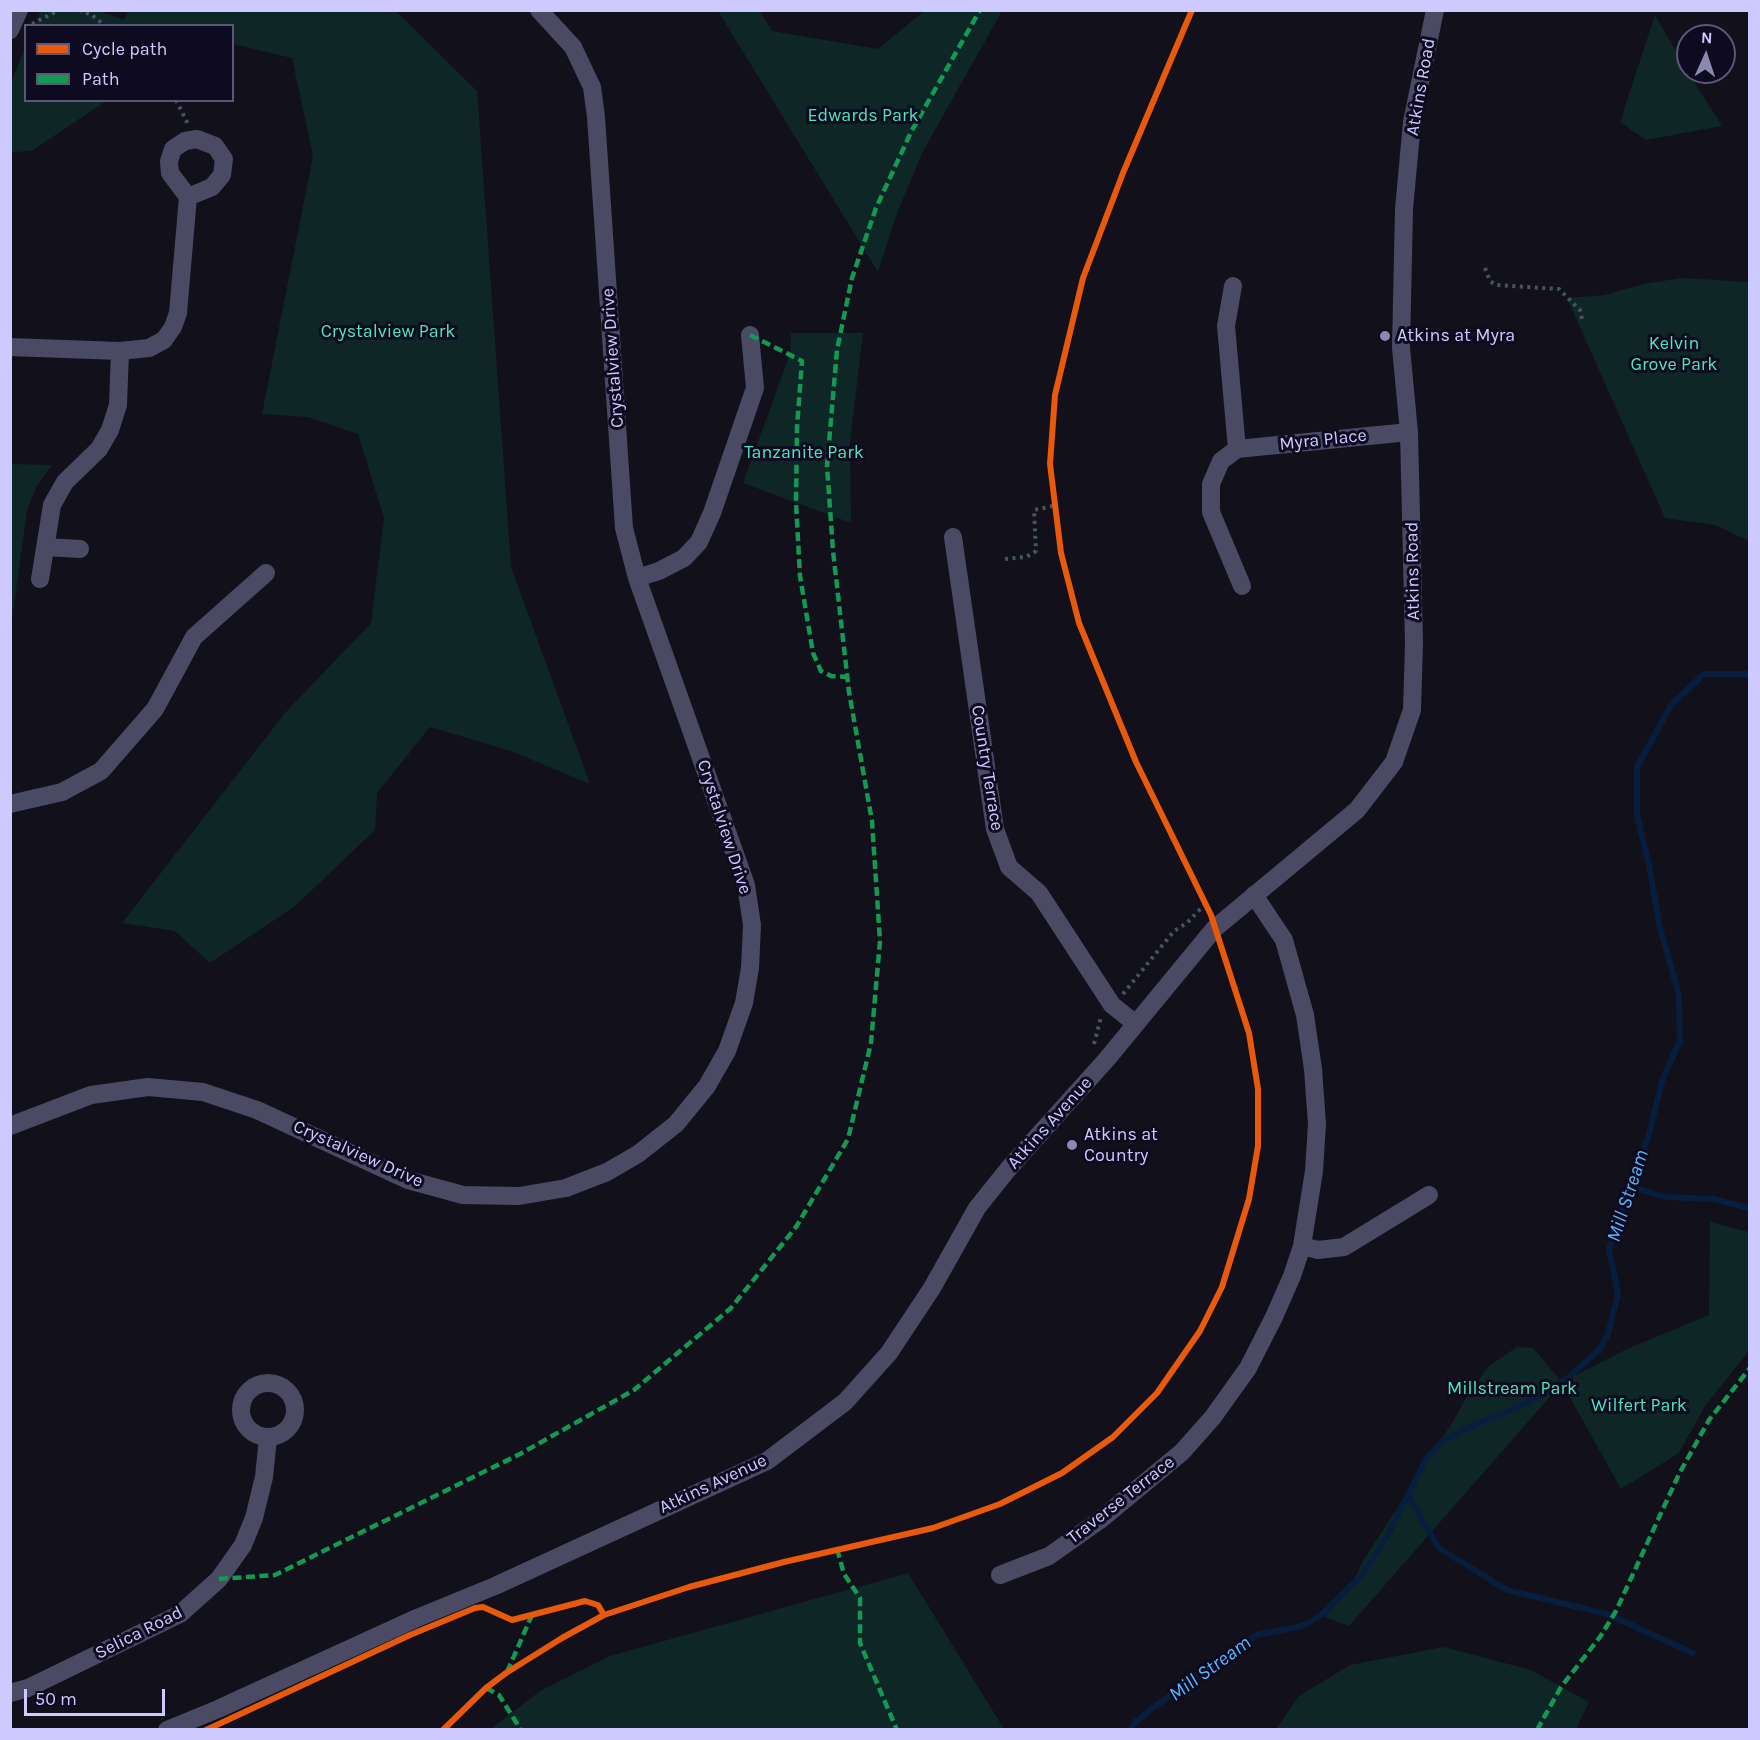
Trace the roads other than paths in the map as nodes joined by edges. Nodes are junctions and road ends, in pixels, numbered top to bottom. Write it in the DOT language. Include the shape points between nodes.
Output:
graph roads {
  1 [pos="19,10"];
  2 [pos="539,10"];
  3 [pos="1435,10"];
  4 [pos="10,30"];
  5 [pos="188,197"];
  6 [pos="1233,286"];
  7 [pos="750,335"];
  8 [pos="10,347"];
  9 [pos="120,351"];
  10 [pos="1409,432"];
  11 [pos="1237,449"];
  12 [pos="953,537"];
  13 [pos="46,547"];
  14 [pos="80,549"];
  15 [pos="266,573"];
  16 [pos="637,578"];
  17 [pos="40,579"];
  18 [pos="1242,586"];
  19 [pos="10,804"];
  20 [pos="1254,895"];
  21 [pos="1136,1024"];
  22 [pos="10,1126"];
  23 [pos="1429,1195"];
  24 [pos="1302,1246"];
  25 [pos="268,1438"];
  26 [pos="1000,1575"];
  27 [pos="10,1693"];
  28 [pos="167,1730"];
  1 -- 4 [label="street"];
  2 -- 16 [label="street, Crystalview Drive" via="573,47 592,87 624,528"];
  3 -- 10 [label="street, Atkins Road" via="1412,122 1404,209 1401,348"];
  5 -- 9 [label="street" via="178,313 173,327 164,340 149,348"];
  6 -- 11 [label="street" via="1226,326"];
  7 -- 16 [label="street" via="755,388 699,542 684,558"];
  8 -- 9 [label="street"];
  9 -- 13 [label="street" via="118,405 110,430 52,505"];
  10 -- 11 [label="street, Myra Place"];
  10 -- 20 [label="street, Atkins Road" via="1414,538 1412,710 1394,762 1357,810"];
  11 -- 18 [label="street" via="1221,461 1211,484 1211,513"];
  12 -- 21 [label="street, Country Terrace" via="995,829 1009,867 1039,893 1112,1005"];
  13 -- 14 [label="street"];
  13 -- 17 [label="street"];
  15 -- 19 [label="street" via="194,637 154,709 101,771 62,792"];
  16 -- 22 [label="street, Crystalview Drive" via="731,837 746,885 752,926 744,1003 727,1051 707,1086 676,1124 607,1172 566,1188 519,1196 463,1195 408,1180 257,1110 203,1092 148,1087 91,1095"];
  20 -- 21 [label="street, Atkins Road" via="1215,929"];
  20 -- 24 [label="street, Traverse Terrace" via="1284,940 1305,1015 1313,1069 1317,1124"];
  21 -- 28 [label="street, Atkins Avenue" via="977,1208 932,1288 889,1353 845,1402 767,1461"];
  23 -- 24 [label="street" via="1344,1247 1318,1250"];
  24 -- 26 [label="street, Traverse Terrace" via="1274,1317 1248,1368 1182,1452 1109,1513 1049,1556"];
  25 -- 27 [label="street, Selica Road" via="254,1518 243,1545 219,1579 180,1614 28,1688"];
}
